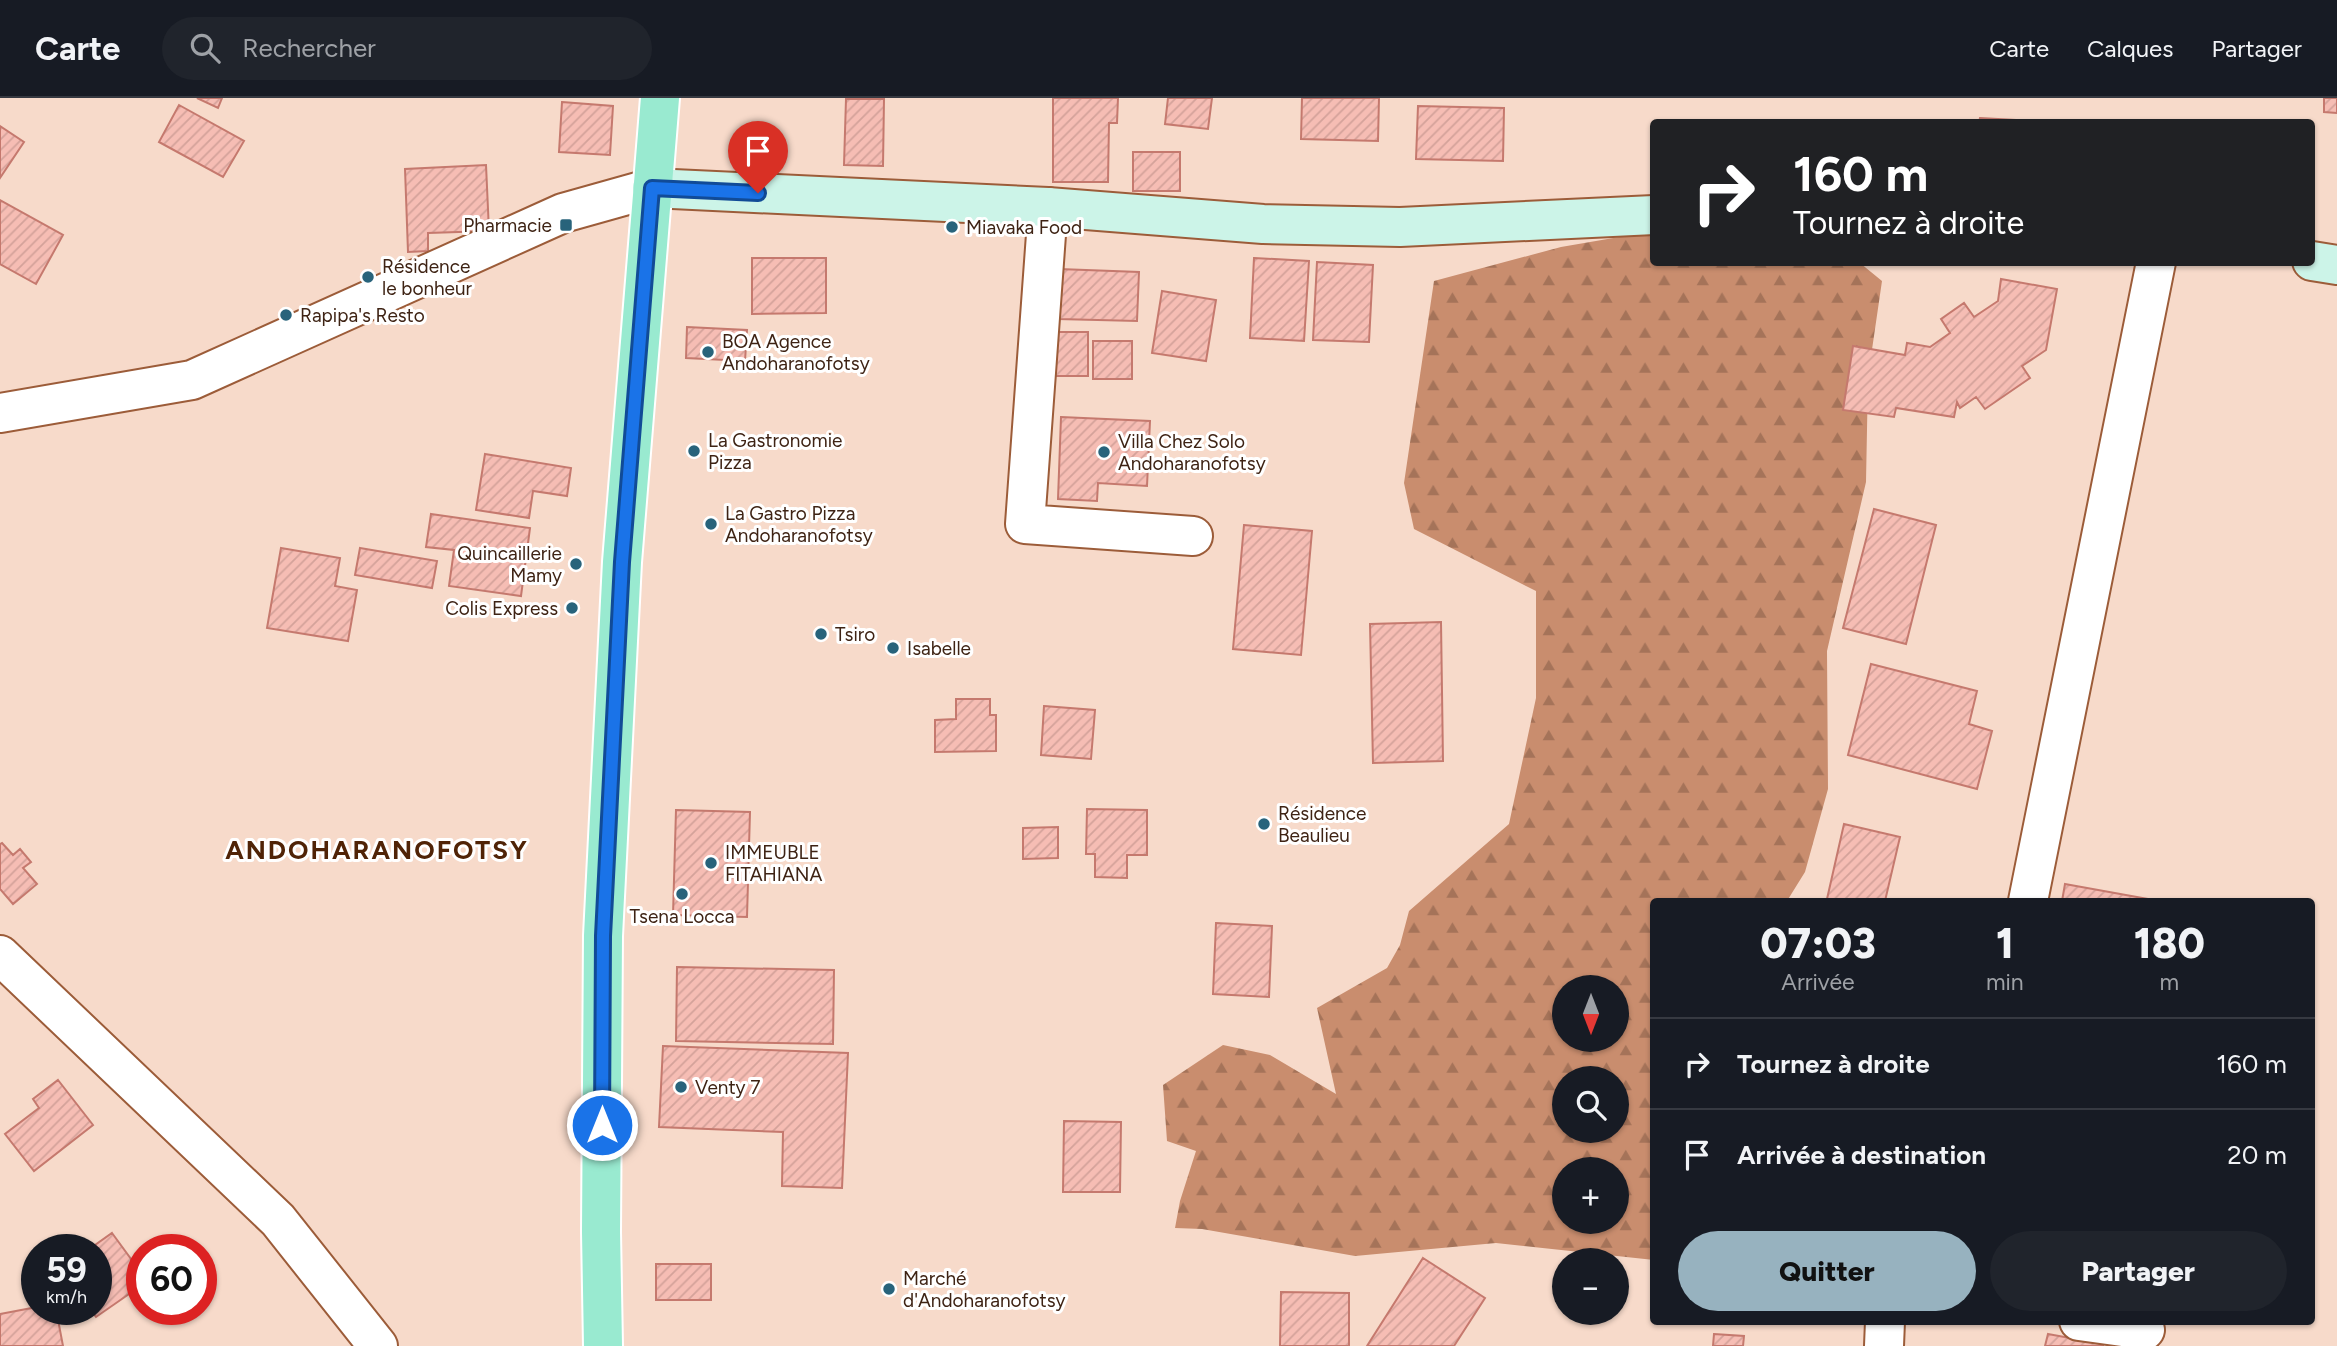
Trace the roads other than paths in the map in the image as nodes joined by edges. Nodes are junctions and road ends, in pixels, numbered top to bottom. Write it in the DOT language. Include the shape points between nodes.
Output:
graph roads {
  1 [pos="660,98"];
  2 [pos="652,188"];
  3 [pos="1048,207"];
  4 [pos="1650,215"];
  5 [pos="2315,261"];
  6 [pos="2337,265"];
  7 [pos="2155,266"];
  8 [pos="0,413"];
  9 [pos="1193,536"];
  10 [pos="2029,898"];
  11 [pos="0,955"];
  12 [pos="1885,1325"];
  13 [pos="2108,1325"];
  14 [pos="2145,1330"];
  15 [pos="378,1346"];
  16 [pos="603,1346"];
  17 [pos="1884,1346"];
  1 -- 2 [label="main road"];
  2 -- 3 [label="street"];
  2 -- 8 [label="street" via="564,212 191,380"];
  2 -- 16 [label="main road" via="622,562 603,936"];
  3 -- 4 [label="street" via="1262,224 1400,227"];
  3 -- 9 [label="street" via="1024,524"];
  5 -- 6 [label="street"];
  7 -- 10 [label="street"];
  11 -- 15 [label="street" via="278,1220"];
  12 -- 17 [label="street"];
  13 -- 14 [label="street"];
}
